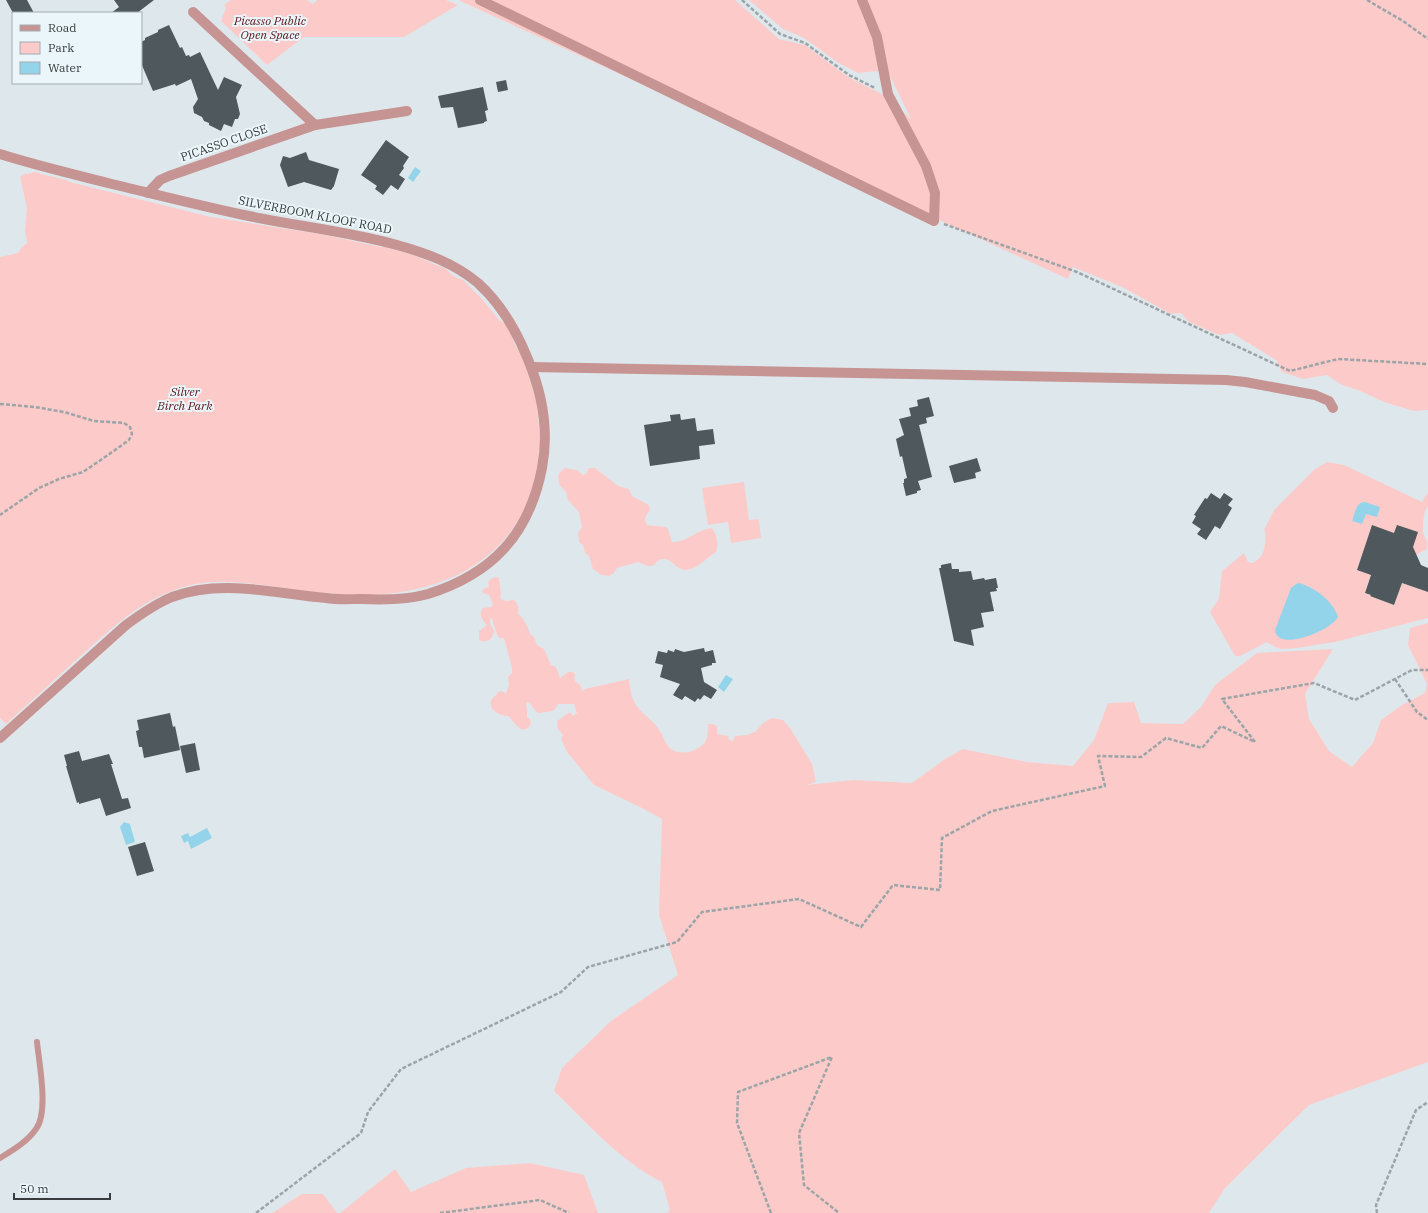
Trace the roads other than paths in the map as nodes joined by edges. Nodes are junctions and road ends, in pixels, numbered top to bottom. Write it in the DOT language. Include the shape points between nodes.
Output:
graph roads {
  1 [pos="480,0"];
  2 [pos="862,0"];
  3 [pos="193,12"];
  4 [pos="407,111"];
  5 [pos="314,125"];
  6 [pos="0,154"];
  7 [pos="148,193"];
  8 [pos="531,367"];
  9 [pos="1333,408"];
  10 [pos="0,738"];
  11 [pos="37,1042"];
  12 [pos="0,1158"];
  1 -- 2 [label="street" via="934,221 935,193 926,166 888,94 877,37"];
  3 -- 5 [label="street"];
  4 -- 5 [label="street, PICASSO CLOSE"];
  5 -- 7 [label="street, PICASSO CLOSE" via="168,176 160,180"];
  6 -- 7 [label="street, SILVERBOOM KLOOF ROAD"];
  7 -- 8 [label="street, SILVERBOOM KLOOF ROAD" via="245,216 382,241 427,254 455,267 477,282 491,296 515,330"];
  8 -- 9 [label="street" via="1226,380 1315,395 1328,401"];
  8 -- 10 [label="street, SILVERBOOM KLOOF ROAD" via="544,426 545,444 540,480 519,529 497,557 476,573 452,585 402,598 329,599 244,588 198,590 174,596 148,608 126,625"];
  11 -- 12 [label="lane" via="42,1099 40,1123 20,1146"];
}
